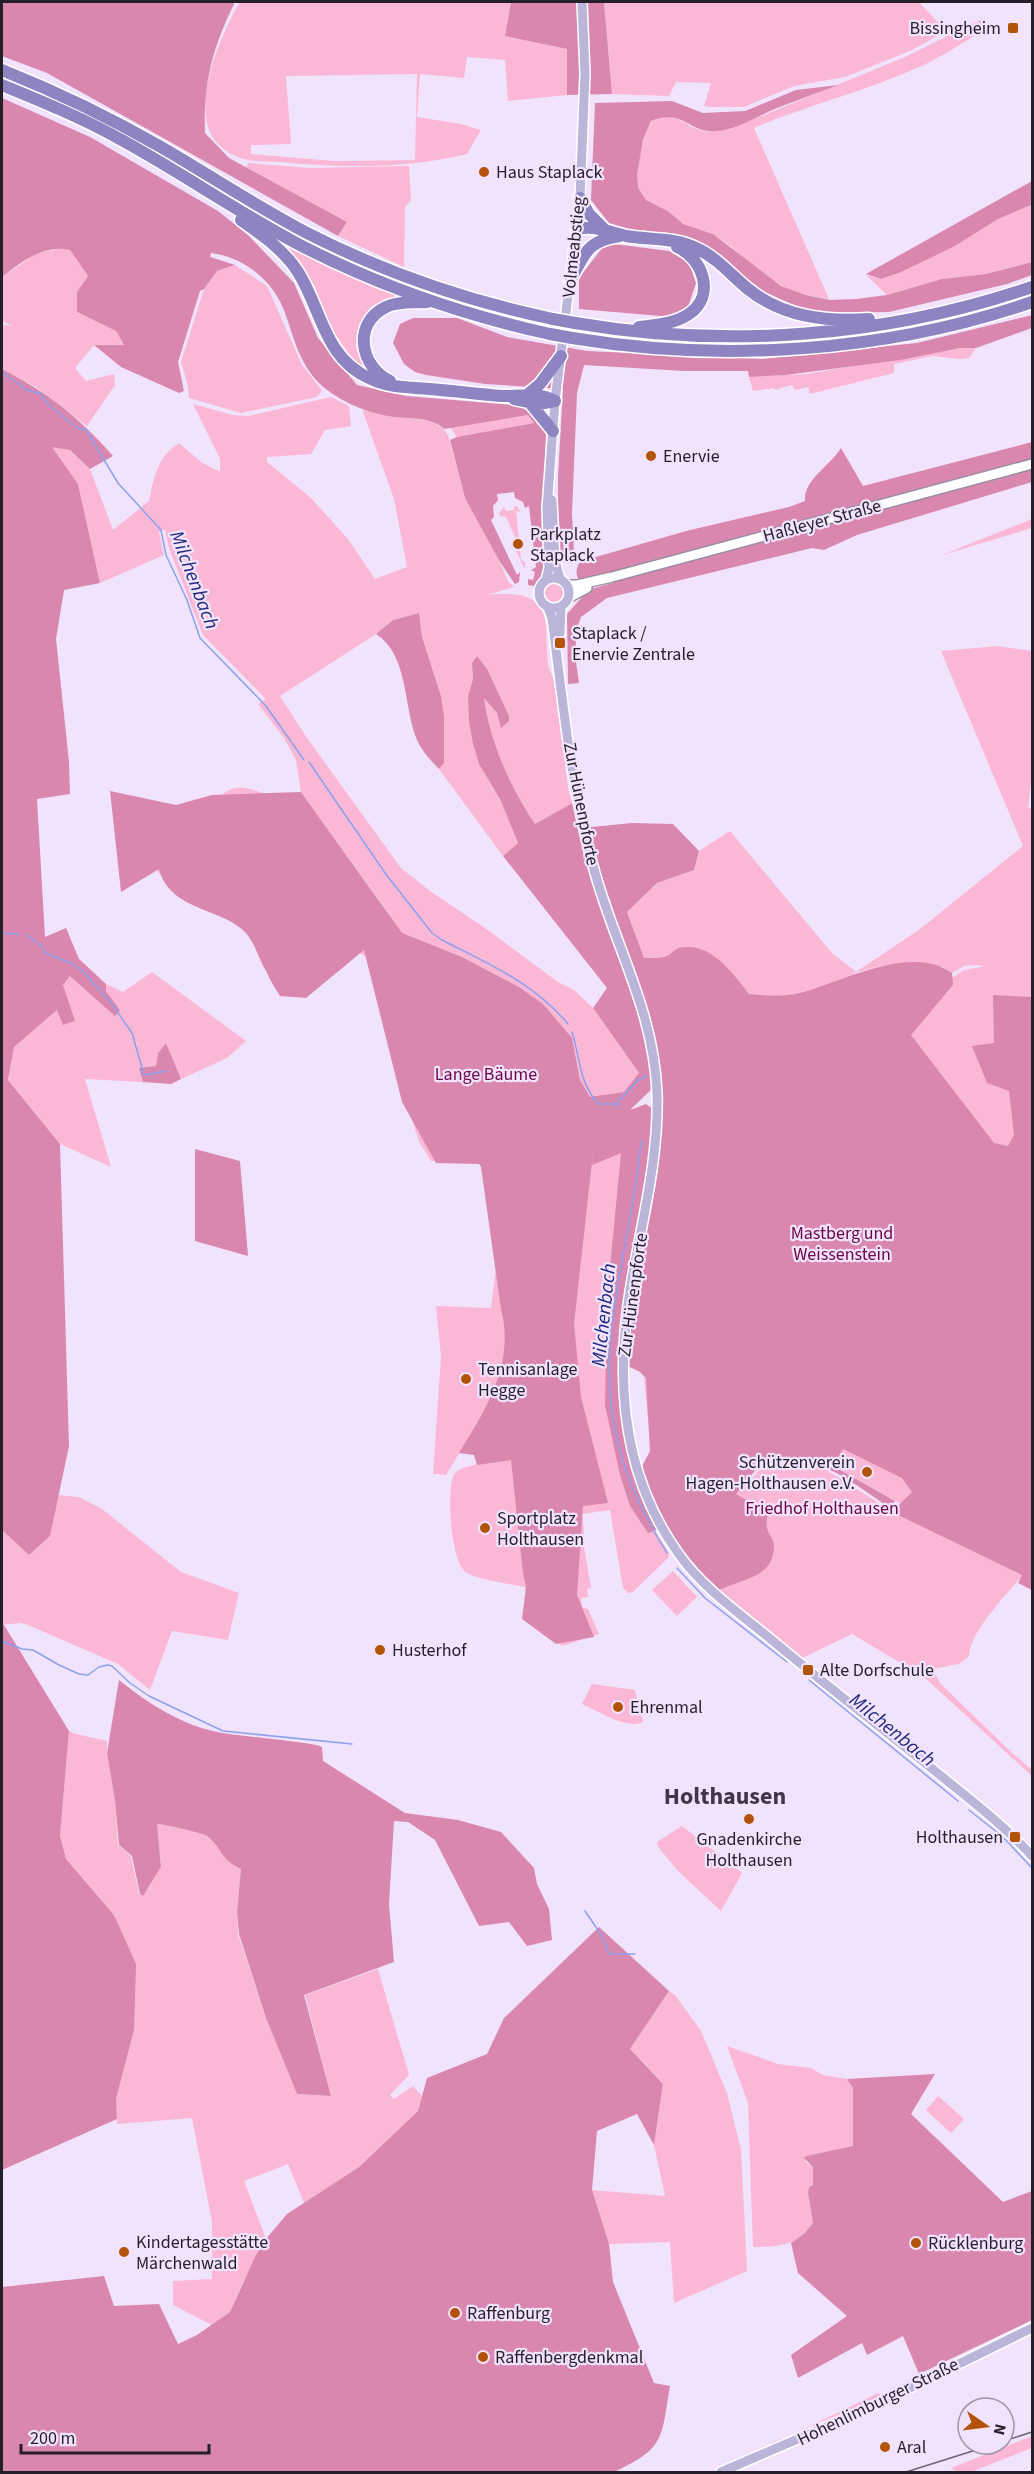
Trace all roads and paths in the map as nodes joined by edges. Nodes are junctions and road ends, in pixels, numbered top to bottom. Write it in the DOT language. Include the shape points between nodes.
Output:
graph roads {
  1 [pos="582,2"];
  2 [pos="2,70"];
  3 [pos="2,85"];
  4 [pos="209,192"];
  5 [pos="580,198"];
  6 [pos="577,229"];
  7 [pos="602,234"];
  8 [pos="665,241"];
  9 [pos="571,279"];
  10 [pos="1032,287"];
  11 [pos="436,302"];
  12 [pos="1032,302"];
  13 [pos="897,322"];
  14 [pos="616,329"];
  15 [pos="561,356"];
  16 [pos="402,386"];
  17 [pos="529,399"];
  18 [pos="555,401"];
  19 [pos="553,430"];
  20 [pos="1032,464"];
  21 [pos="550,492"];
  22 [pos="612,578"];
  23 [pos="546,580"];
  24 [pos="563,582"];
  25 [pos="568,598"];
  26 [pos="561,607"];
  27 [pos="548,608"];
  28 [pos="561,680"];
  29 [pos="1032,1856"];
  30 [pos="1032,2328"];
  31 [pos="721,2472"];
  1 -- 5 [label="main road, Volmeabstieg" via="585,74"];
  2 -- 14 [label="highway, bridge" via="124,126 335,246 447,291 553,319"];
  3 -- 4 [label="highway" via="92,124"];
  4 -- 11 [label="highway" via="330,259"];
  4 -- 16 [label="highway" via="217,204 260,233 291,262 328,339 341,357 370,379"];
  5 -- 6 [label="main road, Volmeabstieg"];
  5 -- 7 [label="highway"];
  6 -- 7 [label="highway" via="589,236"];
  6 -- 9 [label="main road, Volmeabstieg"];
  7 -- 8 [label="highway"];
  7 -- 9 [label="highway"];
  8 -- 13 [label="highway" via="698,249 754,293 784,310 827,320 879,318"];
  8 -- 14 [label="highway" via="690,254 700,267 704,285 698,304 674,322"];
  9 -- 15 [label="main road, Volmeabstieg"];
  10 -- 13 [label="highway"];
  11 -- 12 [label="highway, bridge" via="478,317 572,338 630,346 727,350 846,344 950,325"];
  11 -- 16 [label="highway" via="385,308 365,331 364,349 370,366 383,378"];
  13 -- 14 [label="highway" via="769,336 678,336"];
  15 -- 17 [label="highway"];
  15 -- 18 [label="main road, Volmeabstieg"];
  16 -- 17 [label="highway"];
  17 -- 18 [label="highway" via="540,394"];
  17 -- 19 [label="highway"];
  18 -- 19 [label="main road, Volmeabstieg"];
  19 -- 21 [label="main road, Volmeabstieg"];
  20 -- 22 [label="main road, Haßleyer Straße"];
  21 -- 23 [label="main road, Volmeabstieg"];
  21 -- 24 [label="main road, Volmeabstieg" via="555,561"];
  22 -- 24 [label="main road, Haßleyer Straße" via="578,585"];
  22 -- 25 [label="main road, Haßleyer Straße"];
  23 -- 24 [label="main road"];
  23 -- 27 [label="main road" via="538,596"];
  24 -- 25 [label="main road"];
  25 -- 26 [label="main road"];
  26 -- 27 [label="main road"];
  26 -- 28 [label="main road, Zur Hünenpforte"];
  27 -- 28 [label="main road, Zur Hünenpforte"];
  28 -- 29 [label="main road, Zur Hünenpforte" via="583,829 596,877 639,993 655,1069 653,1169 623,1357 626,1424 645,1495 678,1553 715,1593 997,1822"];
  30 -- 31 [label="main road, Hohenlimburger Straße" via="865,2410"];
}
